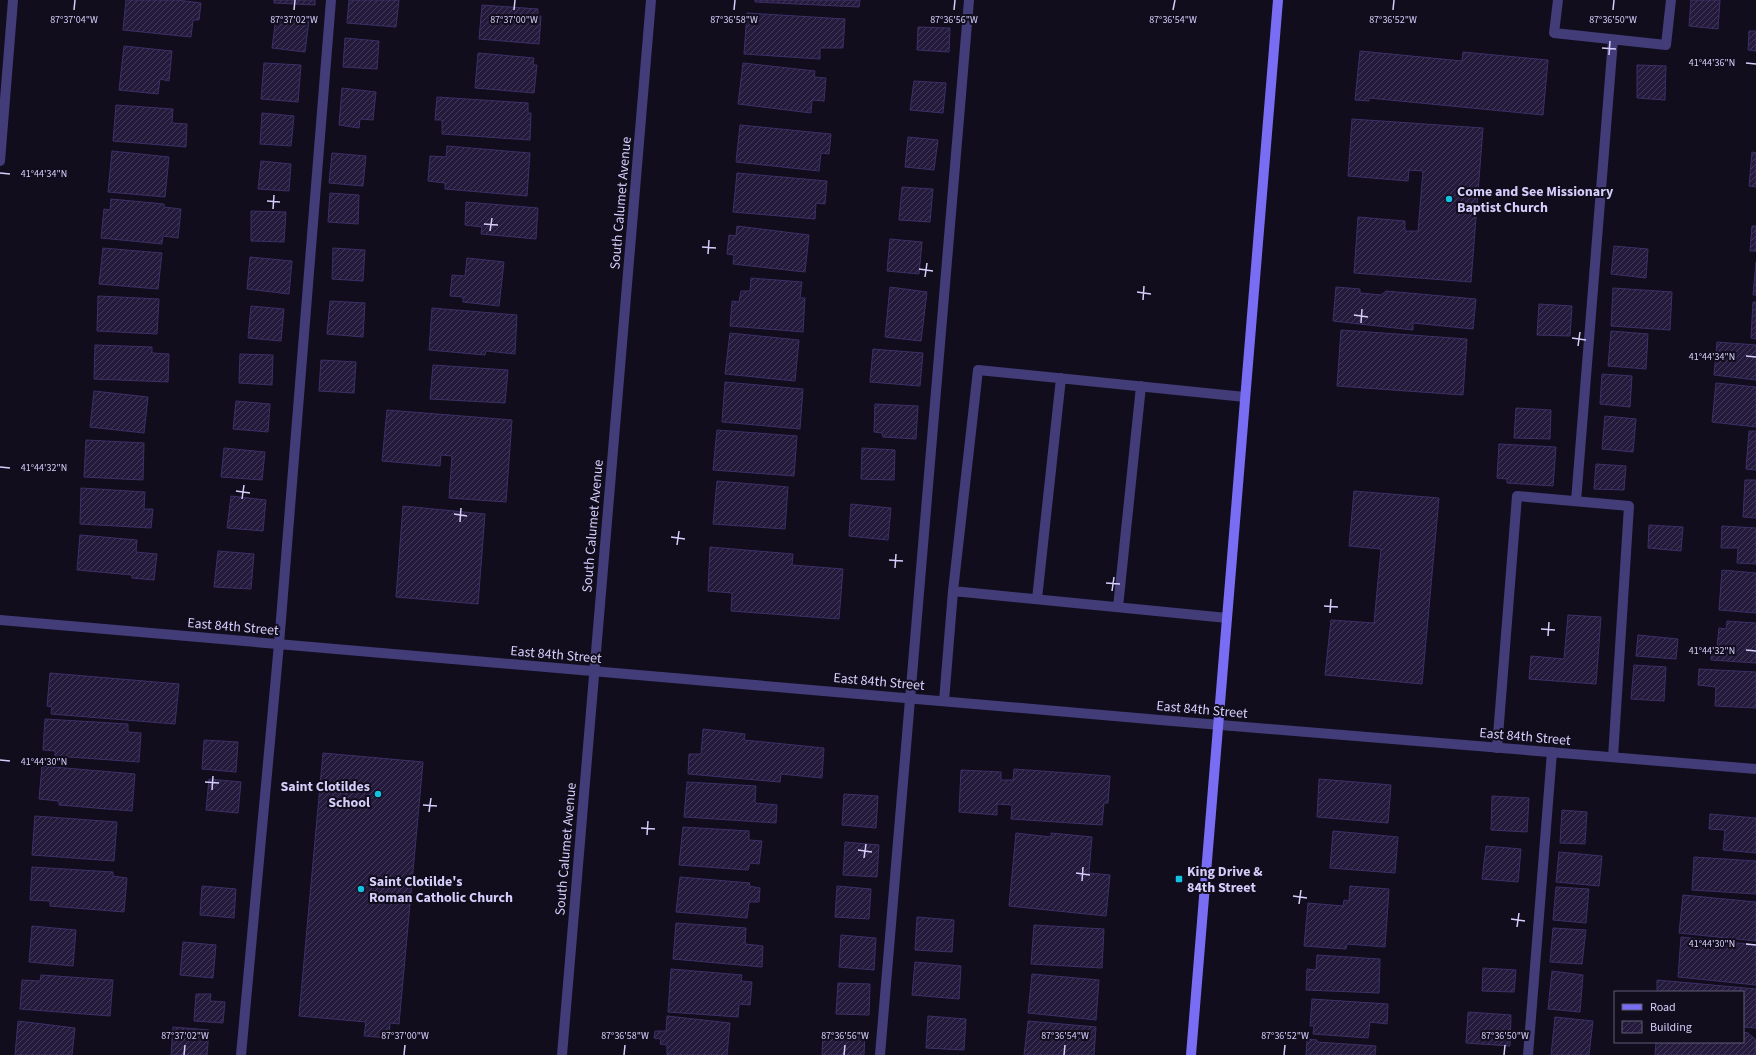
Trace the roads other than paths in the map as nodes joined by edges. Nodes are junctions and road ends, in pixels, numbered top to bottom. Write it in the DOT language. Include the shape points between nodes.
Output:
graph roads {
  1 [pos="13,0"];
  2 [pos="331,0"];
  3 [pos="651,0"];
  4 [pos="969,0"];
  5 [pos="1278,0"];
  6 [pos="1558,0"];
  7 [pos="1671,0"];
  8 [pos="1613,40"];
  9 [pos="0,161"];
  10 [pos="1061,378"];
  11 [pos="1141,386"];
  12 [pos="1245,397"];
  13 [pos="1576,501"];
  14 [pos="953,591"];
  15 [pos="1037,599"];
  16 [pos="1118,607"];
  17 [pos="1227,618"];
  18 [pos="0,620"];
  19 [pos="279,644"];
  20 [pos="594,671"];
  21 [pos="911,698"];
  22 [pos="944,701"];
  23 [pos="1218,724"];
  24 [pos="1497,748"];
  25 [pos="1552,752"];
  26 [pos="1613,757"];
  27 [pos="1756,769"];
  28 [pos="242,1055"];
  29 [pos="562,1055"];
  30 [pos="880,1055"];
  31 [pos="1191,1055"];
  32 [pos="1528,1055"];
  1 -- 9 [label="street"];
  2 -- 19 [label="street"];
  3 -- 20 [label="street, South Calumet Avenue"];
  4 -- 21 [label="street"];
  5 -- 12 [label="street"];
  6 -- 8 [label="street" via="1554,33"];
  7 -- 8 [label="street" via="1666,45"];
  8 -- 13 [label="street"];
  10 -- 11 [label="street"];
  10 -- 14 [label="street" via="978,370"];
  10 -- 15 [label="street"];
  11 -- 12 [label="street"];
  11 -- 16 [label="street"];
  12 -- 17 [label="street"];
  13 -- 24 [label="street" via="1517,496"];
  13 -- 26 [label="street" via="1629,506"];
  14 -- 15 [label="street"];
  14 -- 22 [label="street"];
  15 -- 16 [label="street"];
  16 -- 17 [label="street"];
  17 -- 23 [label="street"];
  18 -- 19 [label="street, East 84th Street"];
  19 -- 20 [label="street, East 84th Street"];
  19 -- 28 [label="street"];
  20 -- 21 [label="street, East 84th Street"];
  20 -- 29 [label="street, South Calumet Avenue"];
  21 -- 22 [label="street, East 84th Street"];
  21 -- 30 [label="street"];
  22 -- 23 [label="street, East 84th Street"];
  23 -- 24 [label="street, East 84th Street"];
  23 -- 31 [label="street"];
  24 -- 25 [label="street, East 84th Street"];
  25 -- 26 [label="street, East 84th Street"];
  25 -- 32 [label="street"];
  26 -- 27 [label="street, East 84th Street"];
}
